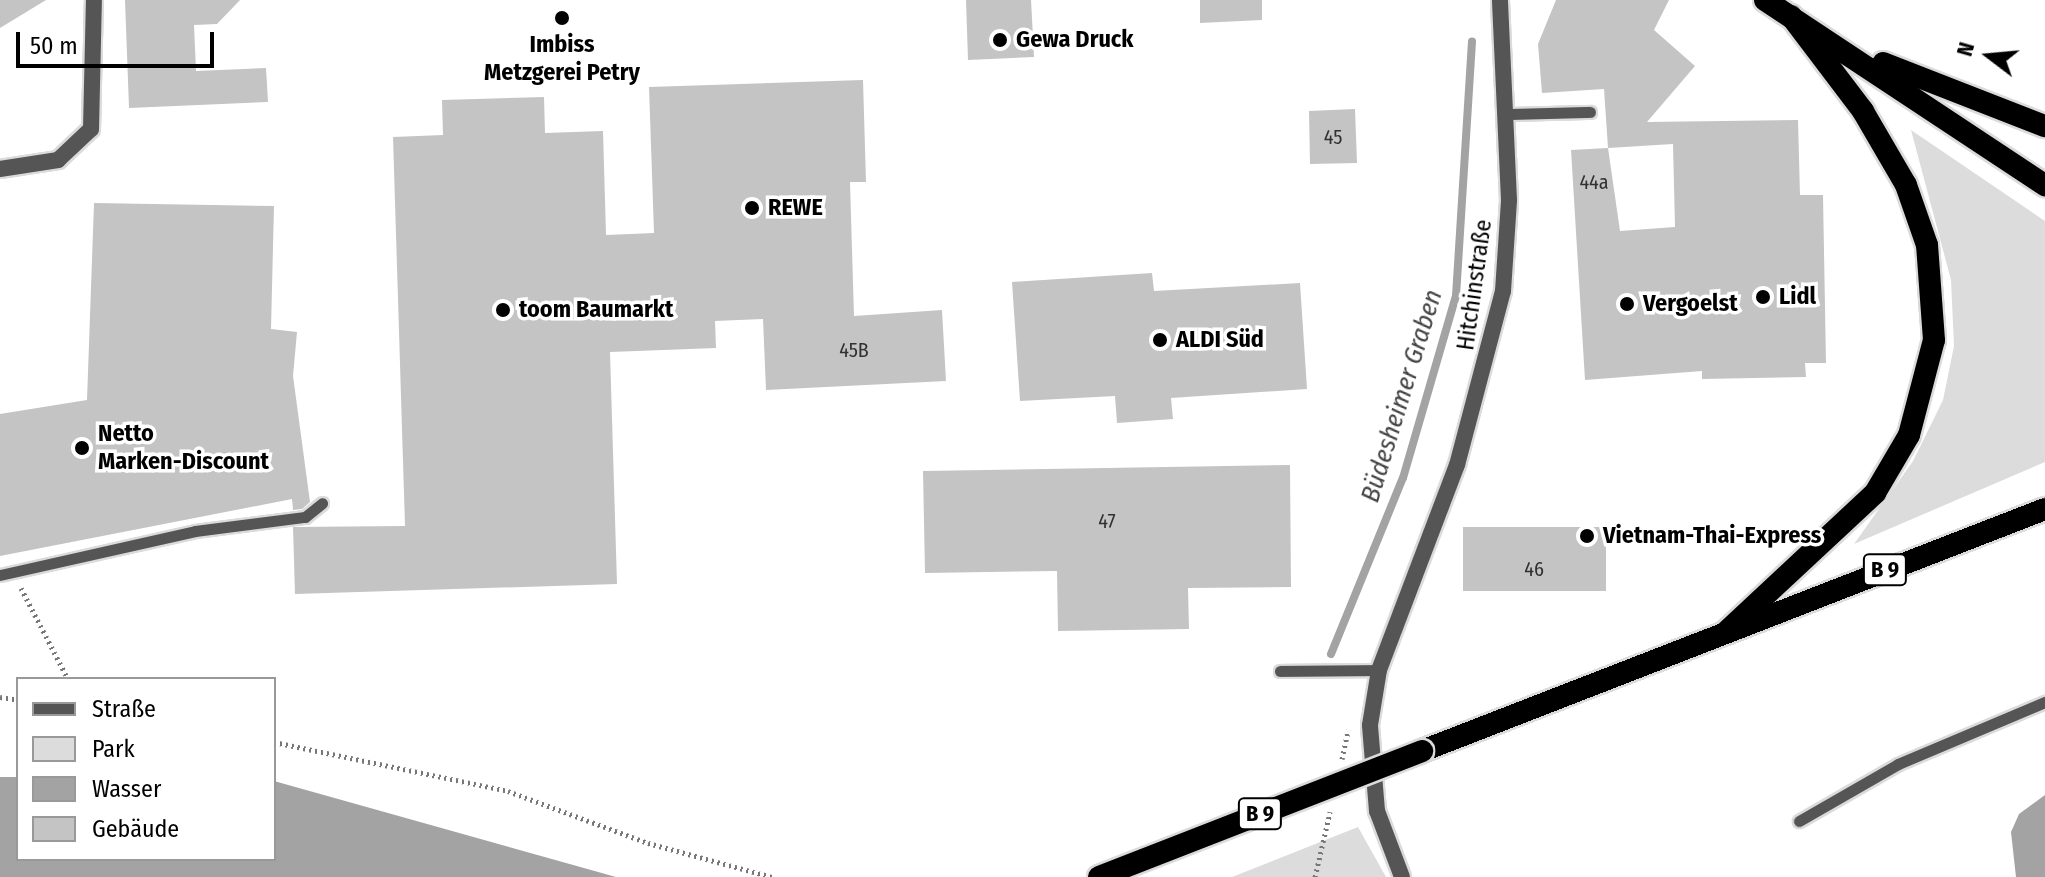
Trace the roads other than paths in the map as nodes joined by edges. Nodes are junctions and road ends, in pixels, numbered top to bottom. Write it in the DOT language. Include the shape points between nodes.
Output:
graph roads {
  1 [pos="94,0"];
  2 [pos="1500,0"];
  3 [pos="1765,0"];
  4 [pos="1791,16"];
  5 [pos="1845,48"];
  6 [pos="1590,112"];
  7 [pos="1506,114"];
  8 [pos="2045,126"];
  9 [pos="0,169"];
  10 [pos="2045,185"];
  11 [pos="322,503"];
  12 [pos="2045,509"];
  13 [pos="0,575"];
  14 [pos="1726,632"];
  15 [pos="1379,670"];
  16 [pos="1280,671"];
  17 [pos="2045,702"];
  18 [pos="1799,821"];
  19 [pos="1099,877"];
  20 [pos="1402,877"];
  1 -- 9 [label="street" via="91,129 58,160"];
  2 -- 7 [label="street, Hitchinstraße"];
  3 -- 4 [label="highway"];
  4 -- 5 [label="highway"];
  4 -- 14 [label="highway" via="1863,111 1906,185 1927,245 1934,340 1913,425 1875,493"];
  5 -- 8 [label="highway"];
  5 -- 10 [label="highway"];
  6 -- 7 [label="lane"];
  7 -- 15 [label="street, Hitchinstraße" via="1506,254 1491,356"];
  11 -- 13 [label="lane" via="305,517 195,531"];
  12 -- 14 [label="highway, B 9"];
  14 -- 19 [label="highway, B 9, bridge"];
  15 -- 16 [label="lane"];
  15 -- 20 [label="street, Hitchinstraße" via="1371,781"];
  17 -- 18 [label="lane" via="1898,764"];
}
